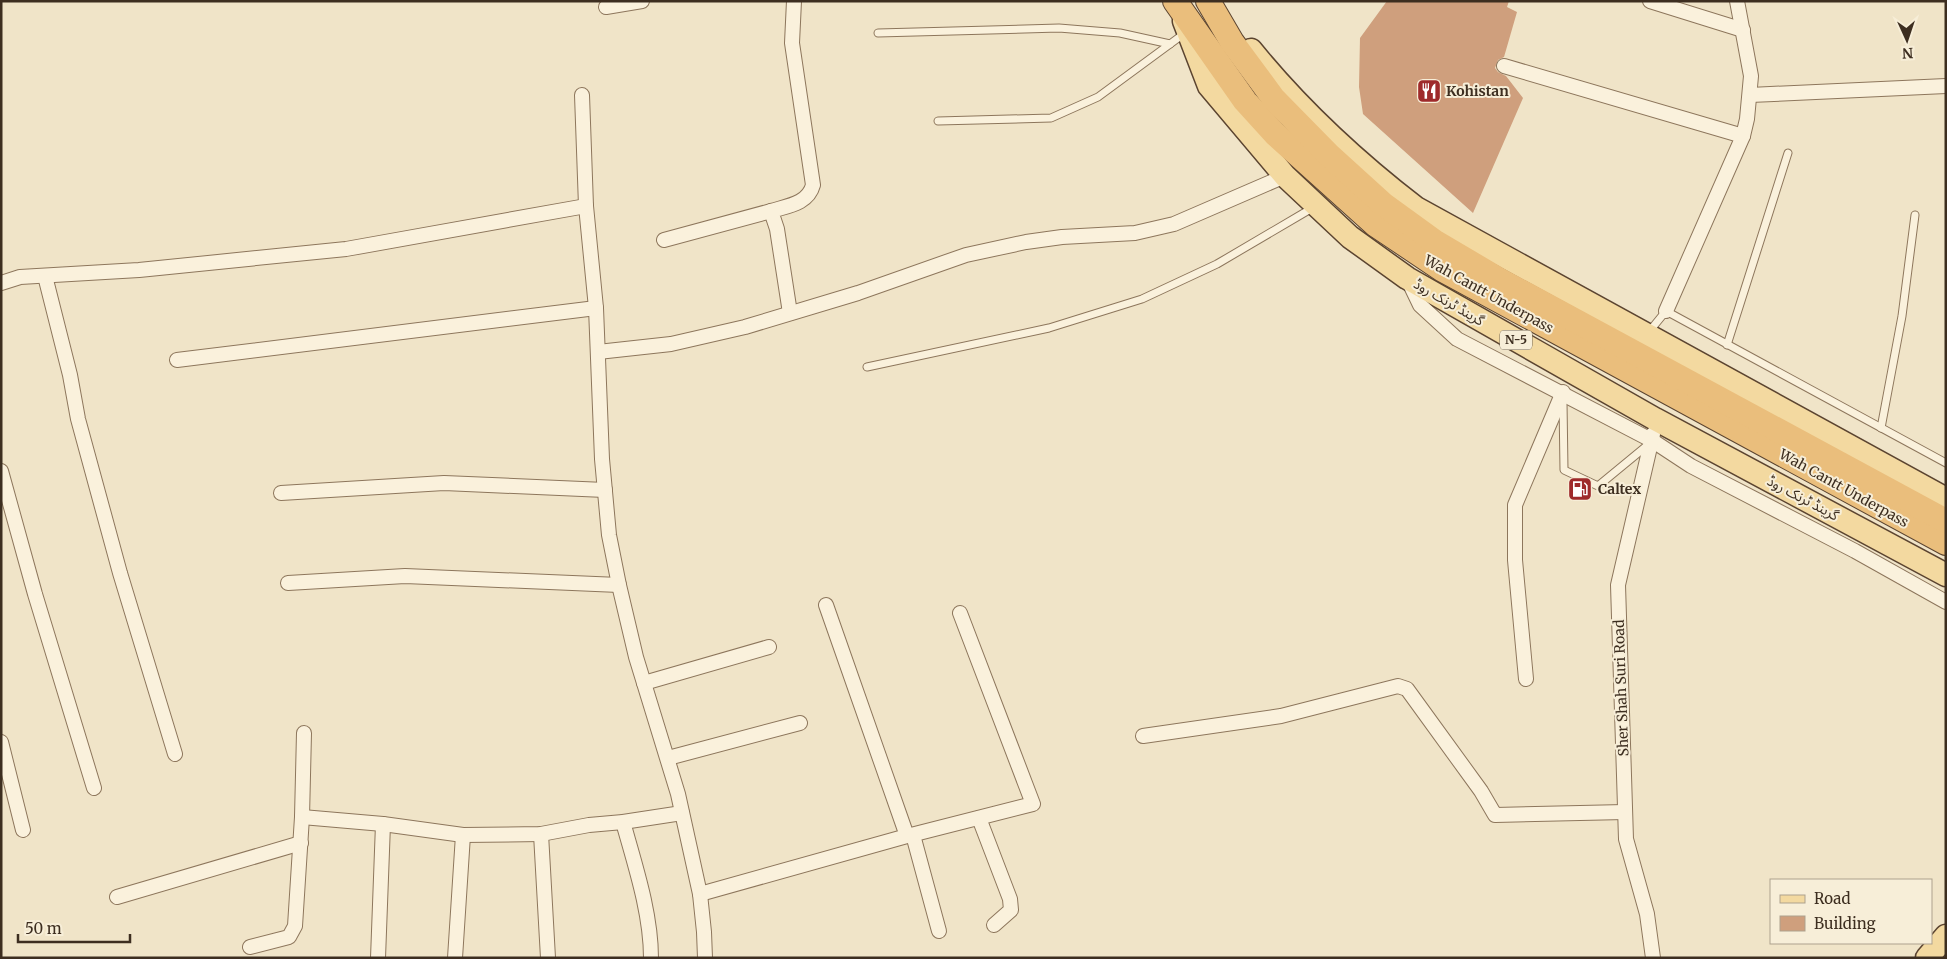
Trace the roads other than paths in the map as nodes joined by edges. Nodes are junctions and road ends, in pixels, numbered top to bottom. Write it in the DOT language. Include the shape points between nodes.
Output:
graph roads {
  1 [pos="642,1"];
  2 [pos="794,1"];
  3 [pos="1209,1"];
  4 [pos="1650,1"];
  5 [pos="1737,1"];
  6 [pos="1176,3"];
  7 [pos="606,6"];
  8 [pos="1743,30"];
  9 [pos="878,33"];
  10 [pos="1179,37"];
  11 [pos="1504,66"];
  12 [pos="1946,86"];
  13 [pos="582,95"];
  14 [pos="1750,95"];
  15 [pos="938,121"];
  16 [pos="1743,136"];
  17 [pos="1788,153"];
  18 [pos="1285,176"];
  19 [pos="586,206"];
  20 [pos="1317,206"];
  21 [pos="771,211"];
  22 [pos="1915,215"];
  23 [pos="664,240"];
  24 [pos="45,276"];
  25 [pos="1407,278"];
  26 [pos="1,282"];
  27 [pos="596,308"];
  28 [pos="1666,311"];
  29 [pos="790,313"];
  30 [pos="1646,334"];
  31 [pos="1727,345"];
  32 [pos="598,352"];
  33 [pos="177,360"];
  34 [pos="867,367"];
  35 [pos="1562,392"];
  36 [pos="1881,428"];
  37 [pos="1654,430"];
  38 [pos="1946,463"];
  39 [pos="1,471"];
  40 [pos="605,490"];
  41 [pos="281,493"];
  42 [pos="1946,499"];
  43 [pos="1946,521"];
  44 [pos="1946,543"];
  45 [pos="1946,575"];
  46 [pos="288,583"];
  47 [pos="619,585"];
  48 [pos="1946,602"];
  49 [pos="826,605"];
  50 [pos="960,613"];
  51 [pos="769,647"];
  52 [pos="1526,679"];
  53 [pos="644,683"];
  54 [pos="800,722"];
  55 [pos="304,734"];
  56 [pos="1143,736"];
  57 [pos="1,742"];
  58 [pos="175,754"];
  59 [pos="668,758"];
  60 [pos="94,788"];
  61 [pos="1625,812"];
  62 [pos="682,813"];
  63 [pos="302,817"];
  64 [pos="979,818"];
  65 [pos="623,822"];
  66 [pos="383,824"];
  67 [pos="23,830"];
  68 [pos="463,834"];
  69 [pos="540,834"];
  70 [pos="910,835"];
  71 [pos="301,843"];
  72 [pos="700,894"];
  73 [pos="117,897"];
  74 [pos="994,925"];
  75 [pos="939,931"];
  76 [pos="1946,936"];
  77 [pos="250,947"];
  78 [pos="378,958"];
  79 [pos="455,958"];
  80 [pos="548,958"];
  81 [pos="651,958"];
  82 [pos="705,958"];
  83 [pos="1653,958"];
  84 [pos="1927,958"];
  1 -- 7 [label="street"];
  2 -- 21 [label="street" via="792,43 813,186 803,200"];
  3 -- 30 [label="main road" via="1273,77 1341,146 1416,208"];
  3 -- 43 [label="highway, Wah Cantt Underpass" via="1232,42 1274,99 1383,204 1434,241 1500,280"];
  4 -- 8 [label="street"];
  5 -- 8 [label="street"];
  6 -- 10 [label="main road, گرینڈ ٹرنک روڈ / N-5"];
  6 -- 44 [label="highway, Wah Cantt Underpass" via="1246,100 1275,134 1376,226 1443,270"];
  8 -- 14 [label="street" via="1752,76"];
  9 -- 10 [label="lane" via="1059,28"];
  10 -- 15 [label="lane" via="1098,97 1051,118"];
  10 -- 18 [label="main road, گرینڈ ٹرنک روڈ / N-5" via="1209,86"];
  11 -- 16 [label="street"];
  12 -- 14 [label="street"];
  13 -- 19 [label="street"];
  14 -- 16 [label="street"];
  16 -- 28 [label="street"];
  17 -- 31 [label="lane"];
  18 -- 20 [label="main road, گرینڈ ٹرنک روڈ / N-5"];
  18 -- 29 [label="street" via="1174,224 1135,233 1026,242 966,255"];
  19 -- 24 [label="street" via="346,249"];
  19 -- 27 [label="street"];
  20 -- 25 [label="main road, گرینڈ ٹرنک روڈ / N-5" via="1350,237"];
  20 -- 34 [label="lane" via="1217,264 1142,299 1049,328"];
  21 -- 23 [label="street"];
  21 -- 29 [label="street" via="777,229"];
  22 -- 36 [label="lane" via="1902,316"];
  24 -- 26 [label="street"];
  24 -- 58 [label="street" via="78,419"];
  25 -- 35 [label="street" via="1420,305 1457,339"];
  25 -- 37 [label="main road, گرینڈ ٹرنک روڈ / N-5"];
  27 -- 32 [label="street"];
  27 -- 33 [label="street"];
  28 -- 30 [label="lane"];
  28 -- 31 [label="lane"];
  29 -- 32 [label="street" via="671,344"];
  30 -- 42 [label="main road"];
  31 -- 36 [label="lane"];
  32 -- 40 [label="street"];
  35 -- 37 [label="street" via="1610,420"];
  35 -- 37 [label="lane" via="1564,470 1598,486"];
  35 -- 52 [label="street" via="1515,505 1515,560"];
  36 -- 38 [label="lane"];
  37 -- 45 [label="main road, گرینڈ ٹرنک روڈ / N-5"];
  37 -- 48 [label="street" via="1691,466 1855,550"];
  37 -- 61 [label="street, Sher Shah Suri Road" via="1618,584"];
  39 -- 60 [label="street"];
  40 -- 41 [label="street" via="444,483"];
  40 -- 47 [label="street" via="609,535"];
  46 -- 47 [label="street" via="404,576"];
  47 -- 53 [label="street"];
  49 -- 70 [label="street"];
  50 -- 64 [label="street" via="1033,804"];
  51 -- 53 [label="street"];
  53 -- 59 [label="street"];
  54 -- 59 [label="street"];
  55 -- 63 [label="street"];
  56 -- 61 [label="street" via="1281,716 1398,686 1407,689 1495,815"];
  57 -- 67 [label="street"];
  59 -- 62 [label="street"];
  61 -- 83 [label="street, Sher Shah Suri Road" via="1626,839 1647,914"];
  62 -- 65 [label="street"];
  62 -- 72 [label="street"];
  63 -- 66 [label="street"];
  63 -- 71 [label="street"];
  64 -- 70 [label="street"];
  64 -- 74 [label="street" via="1010,899 1011,910"];
  65 -- 69 [label="street"];
  65 -- 81 [label="street" via="651,940"];
  66 -- 68 [label="street"];
  66 -- 78 [label="street"];
  68 -- 69 [label="street"];
  68 -- 79 [label="street"];
  69 -- 80 [label="street"];
  70 -- 72 [label="street"];
  70 -- 75 [label="street"];
  71 -- 73 [label="street"];
  71 -- 77 [label="street" via="295,926 289,937"];
  72 -- 82 [label="street"];
  76 -- 84 [label="main road"];
}
